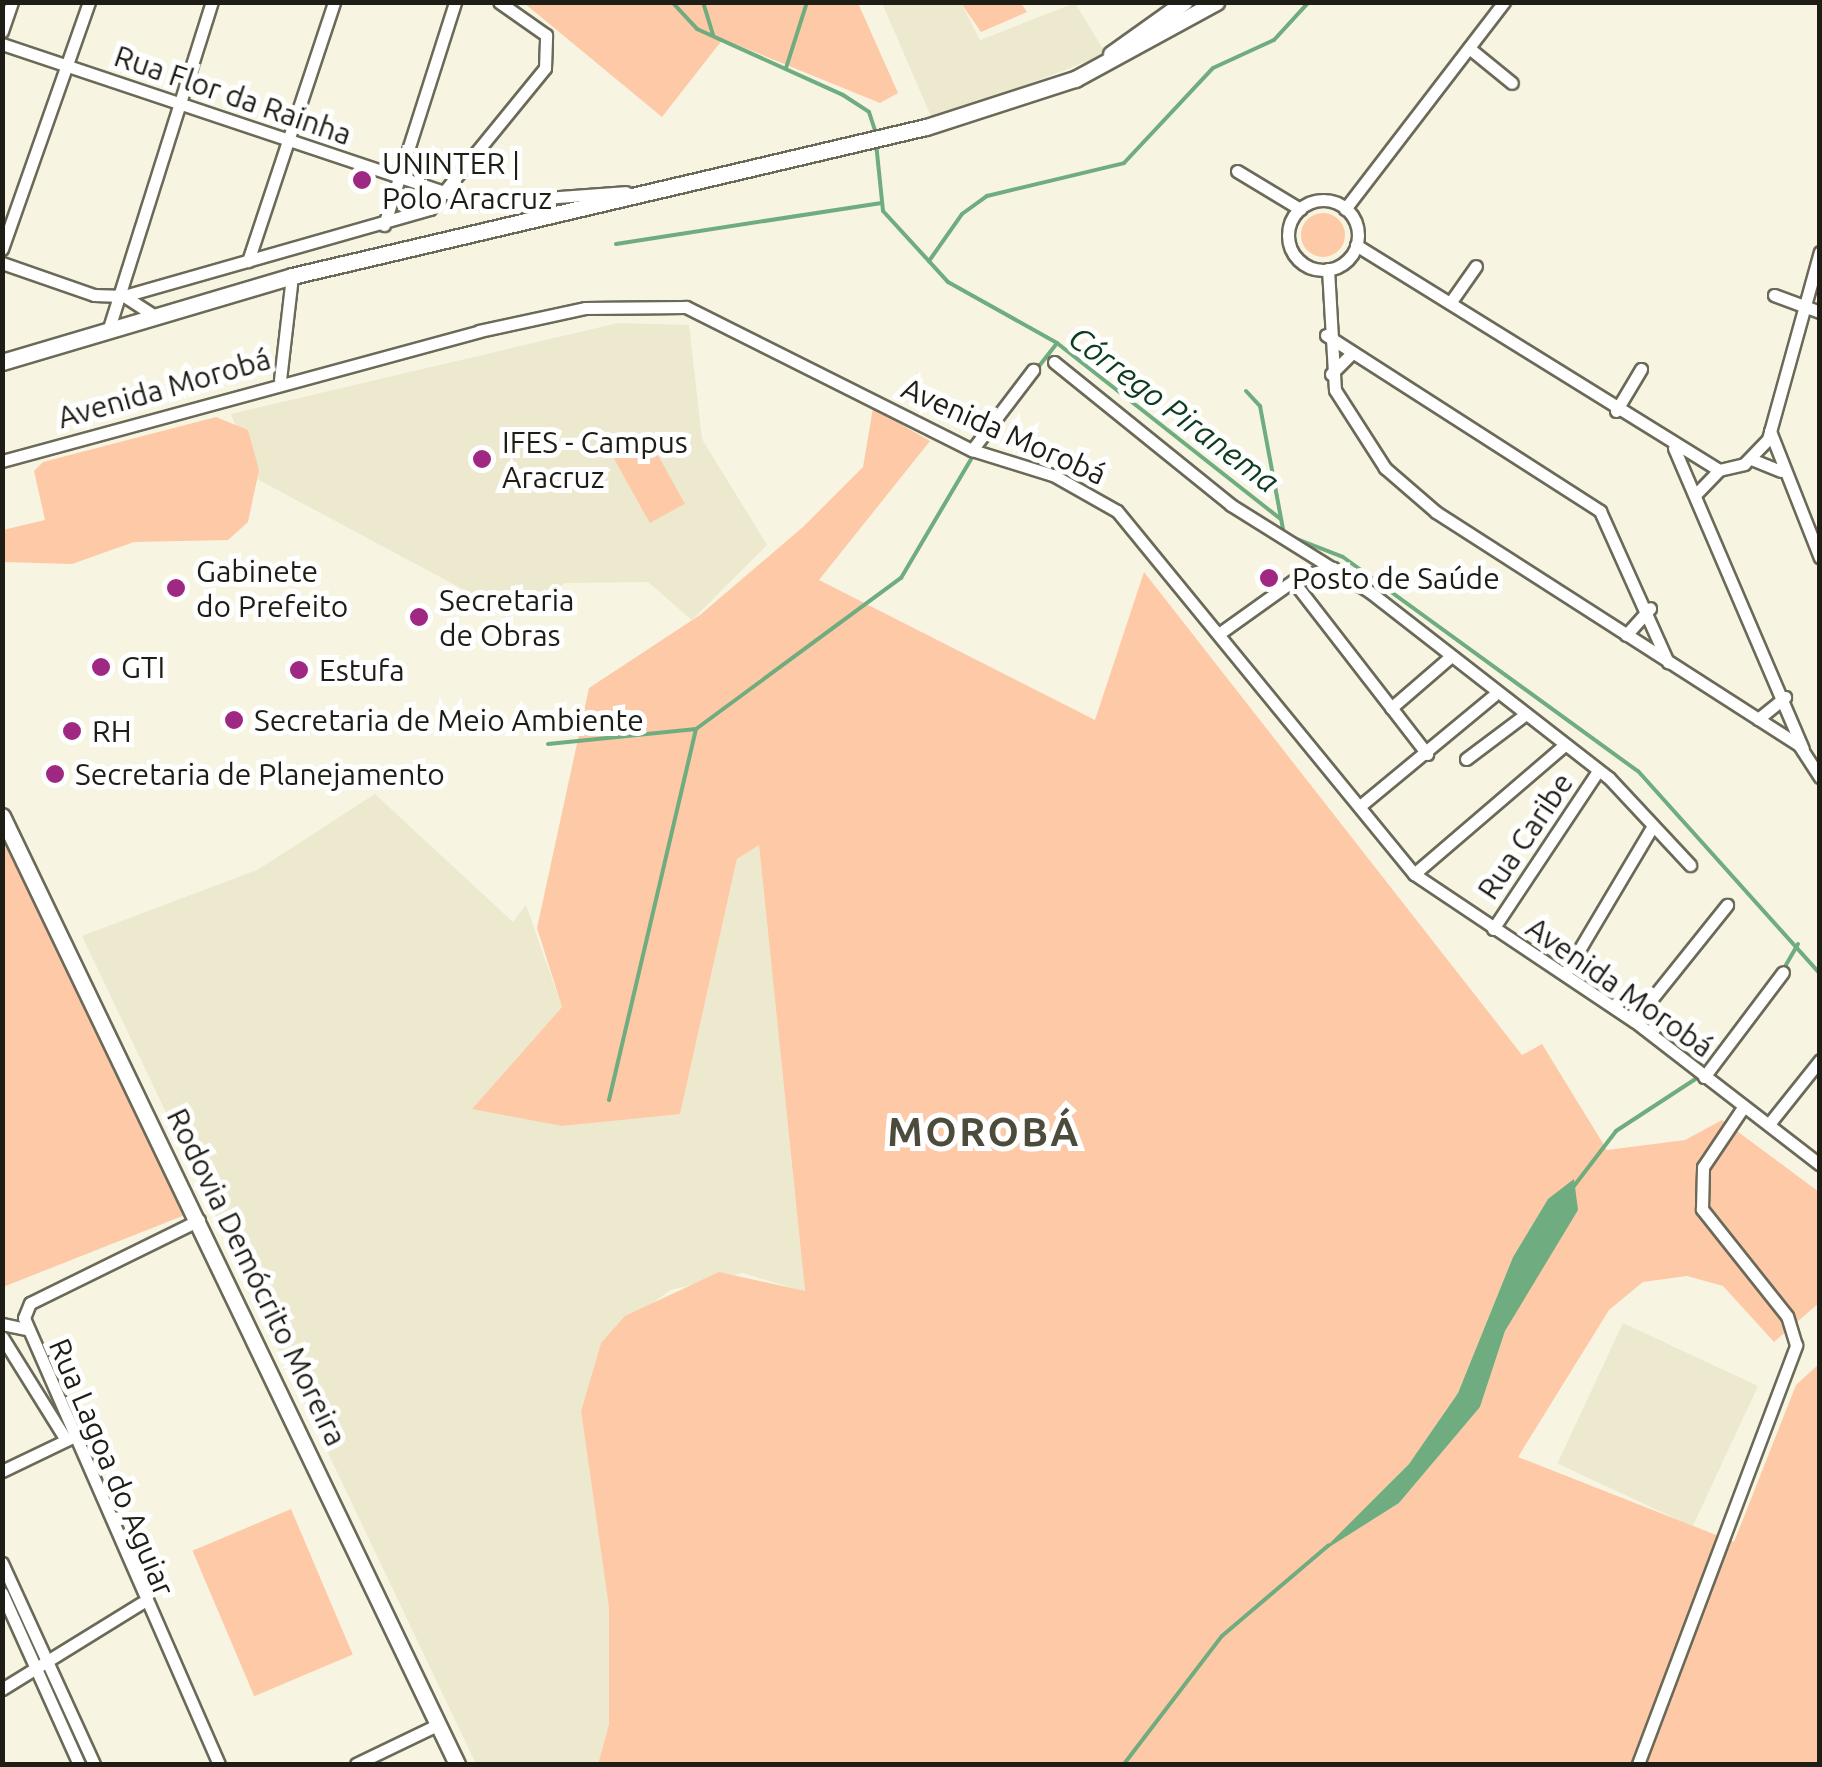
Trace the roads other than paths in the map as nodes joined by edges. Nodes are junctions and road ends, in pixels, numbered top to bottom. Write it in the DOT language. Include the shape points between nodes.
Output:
graph roads {
  1 [pos="12,2"];
  2 [pos="88,2"];
  3 [pos="212,2"];
  4 [pos="334,2"];
  5 [pos="455,2"];
  6 [pos="498,2"];
  7 [pos="1184,2"];
  8 [pos="1216,2"];
  9 [pos="1504,2"];
  10 [pos="2,31"];
  11 [pos="2,44"];
  12 [pos="1469,48"];
  13 [pos="67,65"];
  14 [pos="1075,79"];
  15 [pos="1512,83"];
  16 [pos="178,101"];
  17 [pos="290,141"];
  18 [pos="1237,172"];
  19 [pos="400,179"];
  20 [pos="447,196"];
  21 [pos="649,196"];
  22 [pos="1300,209"];
  23 [pos="1346,209"];
  24 [pos="384,225"];
  25 [pos="1356,245"];
  26 [pos="2,249"];
  27 [pos="1820,252"];
  28 [pos="248,261"];
  29 [pos="2,263"];
  30 [pos="1476,266"];
  31 [pos="1328,270"];
  32 [pos="1817,273"];
  33 [pos="292,276"];
  34 [pos="1774,295"];
  35 [pos="124,296"];
  36 [pos="1450,303"];
  37 [pos="1801,306"];
  38 [pos="1820,312"];
  39 [pos="156,318"];
  40 [pos="109,328"];
  41 [pos="1326,335"];
  42 [pos="1352,354"];
  43 [pos="2,362"];
  44 [pos="1054,362"];
  45 [pos="1641,369"];
  46 [pos="1033,370"];
  47 [pos="1330,374"];
  48 [pos="280,380"];
  49 [pos="1616,411"];
  50 [pos="1770,432"];
  51 [pos="1674,448"];
  52 [pos="972,450"];
  53 [pos="1751,459"];
  54 [pos="2,461"];
  55 [pos="1719,470"];
  56 [pos="1781,471"];
  57 [pos="1696,494"];
  58 [pos="1820,558"];
  59 [pos="1333,568"];
  60 [pos="1292,582"];
  61 [pos="1650,608"];
  62 [pos="1220,632"];
  63 [pos="1626,634"];
  64 [pos="1450,658"];
  65 [pos="1668,662"];
  66 [pos="1493,696"];
  67 [pos="1785,697"];
  68 [pos="1390,708"];
  69 [pos="1523,716"];
  70 [pos="1758,719"];
  71 [pos="1562,748"];
  72 [pos="1804,749"];
  73 [pos="1427,754"];
  74 [pos="1466,759"];
  75 [pos="1598,772"];
  76 [pos="1820,776"];
  77 [pos="1360,806"];
  78 [pos="2,816"];
  79 [pos="1652,826"];
  80 [pos="1690,865"];
  81 [pos="1414,874"];
  82 [pos="1728,905"];
  83 [pos="1494,928"];
  84 [pos="1566,972"];
  85 [pos="1782,972"];
  86 [pos="1634,1020"];
  87 [pos="1820,1060"];
  88 [pos="1704,1077"];
  89 [pos="1744,1106"];
  90 [pos="1768,1124"];
  91 [pos="1820,1165"];
  92 [pos="199,1220"];
  93 [pos="2,1324"];
  94 [pos="26,1329"];
  95 [pos="2,1337"];
  96 [pos="70,1438"];
  97 [pos="2,1471"];
  98 [pos="2,1563"];
  99 [pos="2,1593"];
  100 [pos="141,1603"];
  101 [pos="52,1658"];
  102 [pos="42,1666"];
  103 [pos="2,1689"];
  104 [pos="437,1725"];
  105 [pos="79,1764"];
  106 [pos="94,1764"];
  107 [pos="219,1764"];
  108 [pos="356,1764"];
  109 [pos="457,1764"];
  110 [pos="1638,1764"];
  1 -- 10 [label="street"];
  2 -- 13 [label="street"];
  3 -- 16 [label="street"];
  4 -- 17 [label="street"];
  5 -- 19 [label="street"];
  6 -- 20 [label="street" via="546,34 545,68"];
  7 -- 14 [label="main road"];
  8 -- 14 [label="main road"];
  9 -- 12 [label="street"];
  11 -- 13 [label="street, Rua Flor da Rainha"];
  12 -- 15 [label="street"];
  12 -- 23 [label="street"];
  13 -- 16 [label="street, Rua Flor da Rainha"];
  13 -- 26 [label="street"];
  14 -- 21 [label="main road" via="926,127"];
  16 -- 17 [label="street, Rua Flor da Rainha"];
  16 -- 35 [label="street"];
  17 -- 19 [label="street, Rua Flor da Rainha"];
  17 -- 28 [label="street"];
  18 -- 22 [label="street"];
  19 -- 20 [label="street, Rua Flor da Rainha"];
  19 -- 24 [label="street"];
  20 -- 21 [label="street, Rua Flor da Rainha" via="495,206"];
  20 -- 24 [label="street"];
  21 -- 33 [label="main road"];
  22 -- 23 [label="street" via="1328,200"];
  22 -- 31 [label="street" via="1289,245 1300,262"];
  23 -- 25 [label="street"];
  24 -- 28 [label="street"];
  25 -- 31 [label="street"];
  25 -- 36 [label="street"];
  27 -- 32 [label="street"];
  28 -- 35 [label="street"];
  29 -- 35 [label="street" via="94,295"];
  30 -- 36 [label="street"];
  31 -- 41 [label="street"];
  32 -- 37 [label="street"];
  33 -- 39 [label="main road"];
  33 -- 48 [label="street"];
  34 -- 37 [label="street"];
  35 -- 39 [label="street"];
  35 -- 40 [label="street"];
  36 -- 49 [label="street"];
  37 -- 38 [label="street"];
  37 -- 50 [label="street"];
  39 -- 40 [label="main road"];
  40 -- 43 [label="main road"];
  41 -- 42 [label="street"];
  41 -- 47 [label="street"];
  42 -- 47 [label="street"];
  42 -- 61 [label="street" via="1600,511"];
  44 -- 59 [label="street" via="1231,505"];
  45 -- 49 [label="street"];
  46 -- 52 [label="street"];
  47 -- 63 [label="street" via="1348,420 1410,492"];
  48 -- 52 [label="street, Avenida Morobá" via="585,308 686,307"];
  48 -- 54 [label="street, Avenida Morobá"];
  49 -- 51 [label="street"];
  50 -- 53 [label="street"];
  50 -- 56 [label="street"];
  51 -- 55 [label="street"];
  51 -- 57 [label="street"];
  52 -- 62 [label="street, Avenida Morobá" via="1053,475 1118,511"];
  53 -- 55 [label="street"];
  53 -- 56 [label="street"];
  55 -- 57 [label="street"];
  56 -- 58 [label="street"];
  57 -- 67 [label="street"];
  59 -- 60 [label="street"];
  59 -- 64 [label="street"];
  60 -- 62 [label="street"];
  60 -- 68 [label="street"];
  61 -- 63 [label="street"];
  61 -- 65 [label="street"];
  62 -- 77 [label="street, Avenida Morobá"];
  63 -- 65 [label="street"];
  64 -- 66 [label="street"];
  64 -- 68 [label="street"];
  65 -- 70 [label="street"];
  66 -- 69 [label="street"];
  66 -- 73 [label="street"];
  67 -- 70 [label="street"];
  67 -- 72 [label="street"];
  68 -- 73 [label="street"];
  69 -- 71 [label="street"];
  69 -- 74 [label="street"];
  70 -- 72 [label="street"];
  71 -- 75 [label="street"];
  71 -- 81 [label="street"];
  72 -- 76 [label="street"];
  73 -- 77 [label="street"];
  75 -- 79 [label="street"];
  75 -- 83 [label="street, Rua Caribe"];
  77 -- 81 [label="street, Avenida Morobá"];
  78 -- 92 [label="main road, Rodovia Demócrito Moreira"];
  79 -- 80 [label="street"];
  79 -- 84 [label="street"];
  81 -- 83 [label="street, Avenida Morobá"];
  82 -- 86 [label="street"];
  83 -- 84 [label="street, Avenida Morobá"];
  84 -- 86 [label="street, Avenida Morobá"];
  85 -- 88 [label="street"];
  86 -- 88 [label="street, Avenida Morobá"];
  87 -- 90 [label="street"];
  88 -- 89 [label="street, Avenida Morobá"];
  89 -- 90 [label="street, Avenida Morobá"];
  89 -- 110 [label="street" via="1703,1167 1702,1209 1787,1316 1796,1344"];
  90 -- 91 [label="street, Avenida Morobá"];
  92 -- 94 [label="street, Rua Lagoa do Aguiar" via="30,1303"];
  92 -- 104 [label="main road, Rodovia Demócrito Moreira"];
  93 -- 94 [label="street"];
  94 -- 96 [label="street, Rua Lagoa do Aguiar"];
  95 -- 96 [label="street"];
  96 -- 97 [label="street"];
  96 -- 100 [label="street, Rua Lagoa do Aguiar"];
  98 -- 101 [label="street"];
  99 -- 102 [label="street"];
  100 -- 101 [label="street"];
  100 -- 107 [label="street, Rua Lagoa do Aguiar"];
  101 -- 102 [label="street"];
  101 -- 106 [label="street"];
  102 -- 103 [label="street"];
  102 -- 105 [label="street"];
  104 -- 108 [label="street"];
  104 -- 109 [label="main road, Rodovia Demócrito Moreira"];
}
